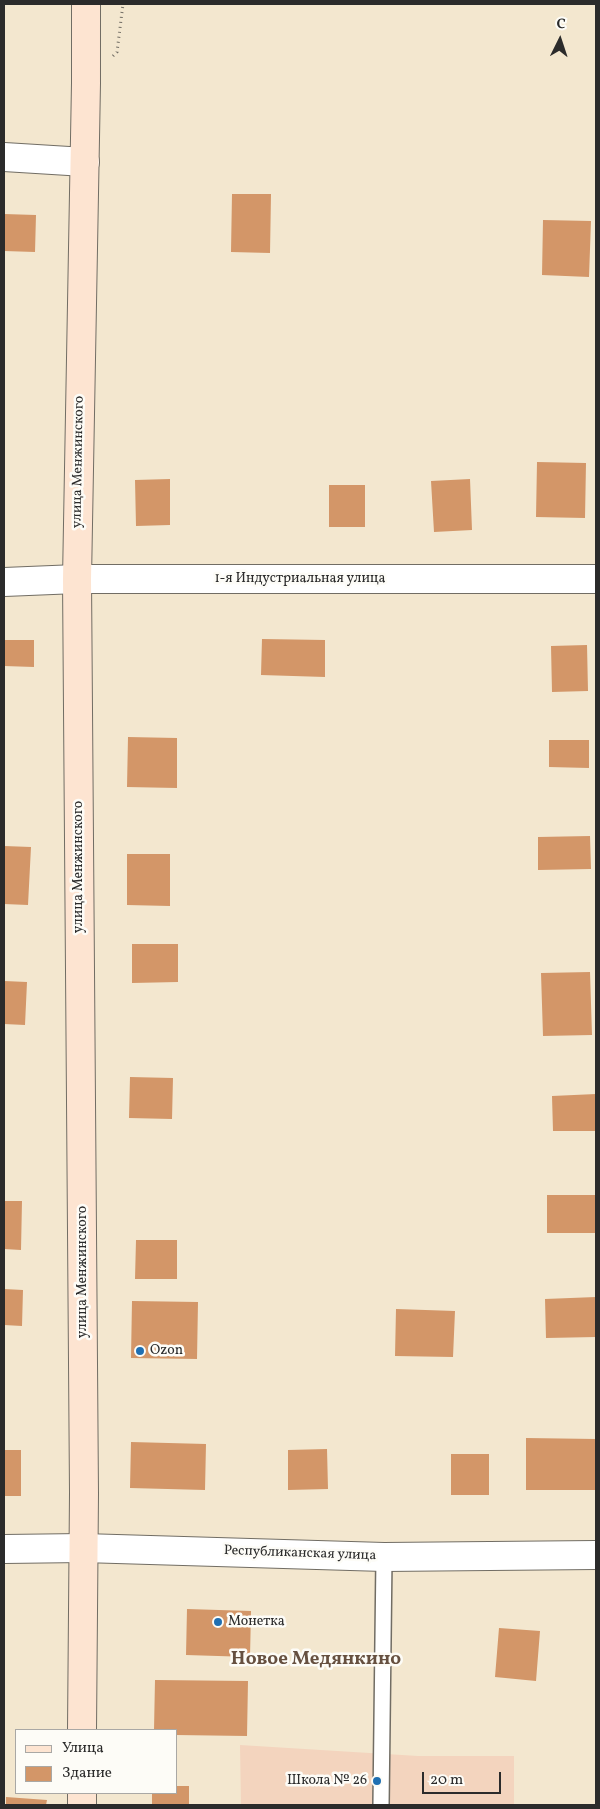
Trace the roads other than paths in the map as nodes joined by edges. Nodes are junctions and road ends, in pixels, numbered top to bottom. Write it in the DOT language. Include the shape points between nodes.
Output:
graph roads {
  1 [pos="86,4"];
  2 [pos="4,157"];
  3 [pos="85,162"];
  4 [pos="77,579"];
  5 [pos="596,580"];
  6 [pos="4,582"];
  7 [pos="83,1548"];
  8 [pos="4,1549"];
  9 [pos="596,1555"];
  10 [pos="384,1557"];
  11 [pos="82,1729"];
  12 [pos="381,1805"];
  1 -- 3 [label="main road, улица Менжинского"];
  2 -- 3 [label="street"];
  3 -- 4 [label="main road, улица Менжинского"];
  4 -- 5 [label="street, 1-я Индустриальная улица"];
  4 -- 6 [label="street, 1-я Индустриальная улица"];
  4 -- 7 [label="main road, улица Менжинского"];
  7 -- 8 [label="street, Республиканская улица"];
  7 -- 10 [label="street, Республиканская улица"];
  7 -- 11 [label="main road, улица Менжинского"];
  9 -- 10 [label="street, Республиканская улица"];
  10 -- 12 [label="lane"];
}
